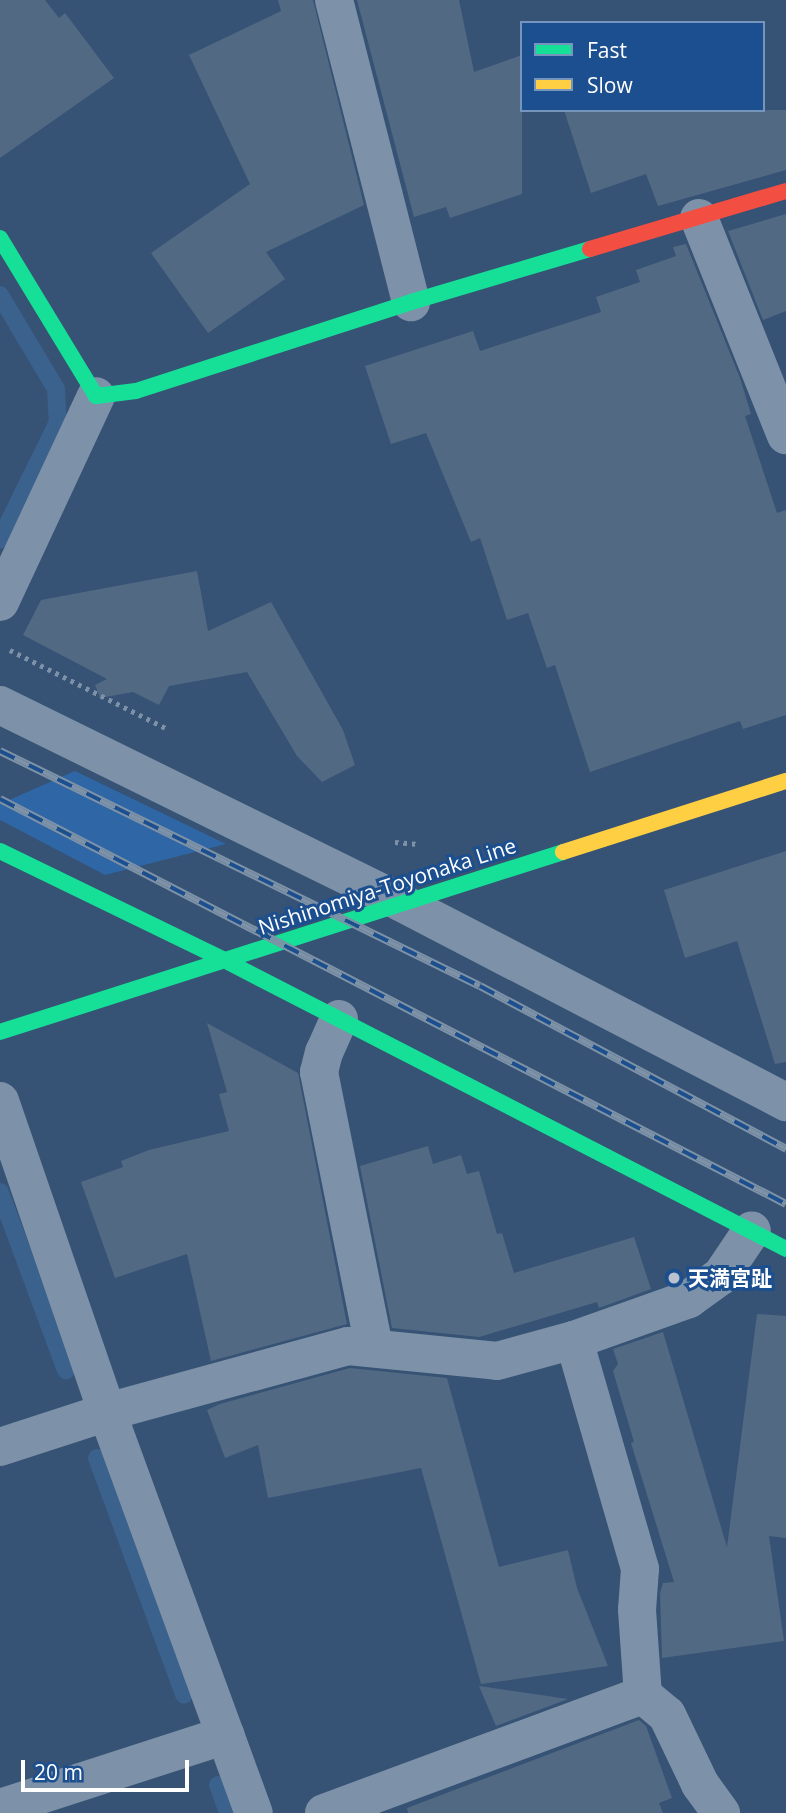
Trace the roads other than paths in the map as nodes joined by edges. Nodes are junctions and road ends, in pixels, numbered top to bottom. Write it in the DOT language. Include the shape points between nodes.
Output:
graph roads {
  1 [pos="334,0"];
  2 [pos="786,191"];
  3 [pos="699,218"];
  4 [pos="0,238"];
  5 [pos="411,302"];
  6 [pos="96,396"];
  7 [pos="786,435"];
  8 [pos="0,602"];
  9 [pos="0,705"];
  10 [pos="786,781"];
  11 [pos="0,851"];
  12 [pos="402,903"];
  13 [pos="224,960"];
  14 [pos="339,1019"];
  15 [pos="0,1032"];
  16 [pos="0,1101"];
  17 [pos="786,1102"];
  18 [pos="752,1230"];
  19 [pos="786,1249"];
  20 [pos="574,1340"];
  21 [pos="374,1348"];
  22 [pos="107,1412"];
  23 [pos="0,1447"];
  24 [pos="643,1695"];
  25 [pos="226,1735"];
  26 [pos="0,1808"];
  27 [pos="254,1813"];
  28 [pos="324,1813"];
  29 [pos="721,1813"];
  1 -- 5 [label="street"];
  2 -- 3 [label="street"];
  3 -- 5 [label="street"];
  3 -- 7 [label="street"];
  4 -- 6 [label="street"];
  5 -- 6 [label="street" via="136,391"];
  6 -- 8 [label="street"];
  9 -- 12 [label="street"];
  10 -- 12 [label="street, Nishinomiya-Toyonaka Line"];
  11 -- 13 [label="street"];
  12 -- 13 [label="street, Nishinomiya-Toyonaka Line"];
  12 -- 17 [label="street"];
  13 -- 14 [label="street"];
  13 -- 15 [label="street, Nishinomiya-Toyonaka Line"];
  14 -- 18 [label="street"];
  14 -- 21 [label="street" via="319,1072"];
  16 -- 22 [label="street"];
  18 -- 19 [label="street"];
  18 -- 20 [label="street" via="721,1276 689,1299"];
  20 -- 21 [label="street" via="497,1361"];
  20 -- 24 [label="street" via="640,1569 636,1610"];
  21 -- 22 [label="street" via="348,1346"];
  22 -- 23 [label="street"];
  22 -- 25 [label="street"];
  24 -- 28 [label="street"];
  24 -- 29 [label="street" via="667,1715 699,1784"];
  25 -- 26 [label="street"];
  25 -- 27 [label="street"];
}
